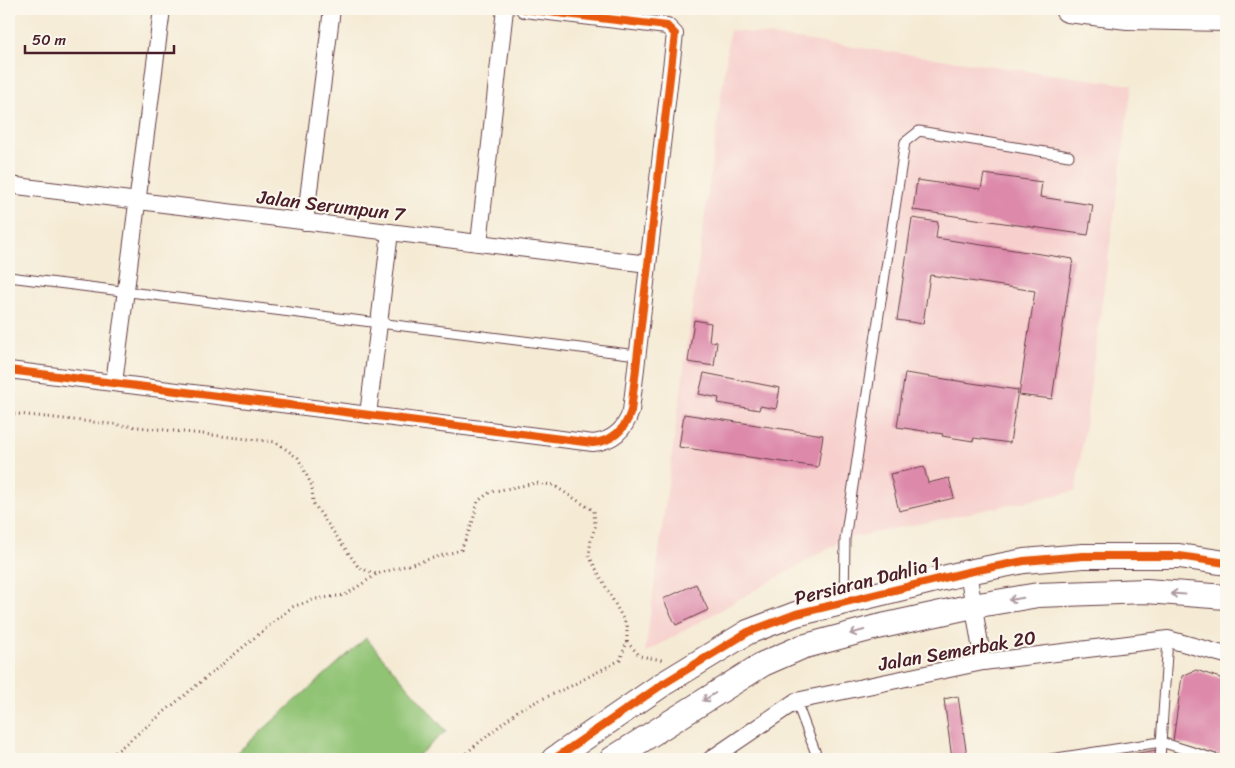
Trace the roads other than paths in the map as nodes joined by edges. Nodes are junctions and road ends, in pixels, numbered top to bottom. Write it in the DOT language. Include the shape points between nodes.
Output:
graph roads {
  1 [pos="162,9"];
  2 [pos="332,9"];
  3 [pos="505,9"];
  4 [pos="524,9"];
  5 [pos="1068,9"];
  6 [pos="1226,18"];
  7 [pos="1069,156"];
  8 [pos="9,185"];
  9 [pos="138,201"];
  10 [pos="305,222"];
  11 [pos="390,232"];
  12 [pos="479,243"];
  13 [pos="648,264"];
  14 [pos="9,277"];
  15 [pos="126,292"];
  16 [pos="379,323"];
  17 [pos="637,355"];
  18 [pos="9,370"];
  19 [pos="114,384"];
  20 [pos="368,415"];
  21 [pos="1226,563"];
  22 [pos="968,572"];
  23 [pos="1226,597"];
  24 [pos="844,602"];
  25 [pos="973,606"];
  26 [pos="1168,639"];
  27 [pos="1226,655"];
  28 [pos="983,662"];
  29 [pos="796,701"];
  30 [pos="1161,742"];
  31 [pos="554,759"];
  32 [pos="612,759"];
  33 [pos="711,759"];
  34 [pos="818,759"];
  35 [pos="1050,759"];
  36 [pos="1160,759"];
  37 [pos="1215,759"];
  1 -- 9 [label="street"];
  2 -- 10 [label="street"];
  3 -- 12 [label="street"];
  4 -- 13 [label="street" via="668,26 675,34"];
  5 -- 6 [label="main road" via="1128,16"];
  7 -- 24 [label="lane" via="919,130 904,142 845,539"];
  8 -- 9 [label="street, Jalan Serumpun 7"];
  9 -- 10 [label="street, Jalan Serumpun 7"];
  9 -- 15 [label="street"];
  10 -- 11 [label="street, Jalan Serumpun 7"];
  11 -- 12 [label="street, Jalan Serumpun 7"];
  11 -- 16 [label="street"];
  12 -- 13 [label="street, Jalan Serumpun 7"];
  13 -- 17 [label="street"];
  14 -- 15 [label="lane"];
  15 -- 16 [label="lane"];
  15 -- 19 [label="street"];
  16 -- 17 [label="lane"];
  16 -- 20 [label="street"];
  17 -- 20 [label="street" via="628,419 615,437 602,442"];
  18 -- 19 [label="street"];
  19 -- 20 [label="street"];
  21 -- 22 [label="street, Persiaran Dahlia 1" via="1179,556 1083,556 1024,561"];
  22 -- 24 [label="street, Persiaran Dahlia 1"];
  22 -- 25 [label="street"];
  23 -- 25 [label="street, one-way" via="1146,592 1038,595"];
  24 -- 31 [label="street, Persiaran Dahlia 1" via="796,614 748,632 663,684"];
  25 -- 28 [label="street"];
  25 -- 32 [label="street, one-way" via="802,647 763,664"];
  26 -- 27 [label="street, Jalan Semerbak 20"];
  26 -- 28 [label="street, Jalan Semerbak 20"];
  26 -- 30 [label="lane"];
  28 -- 29 [label="street, Jalan Semerbak 20"];
  29 -- 33 [label="street, Jalan Semerbak 20"];
  29 -- 34 [label="lane"];
  30 -- 35 [label="lane"];
  30 -- 36 [label="lane"];
  30 -- 37 [label="lane"];
}
